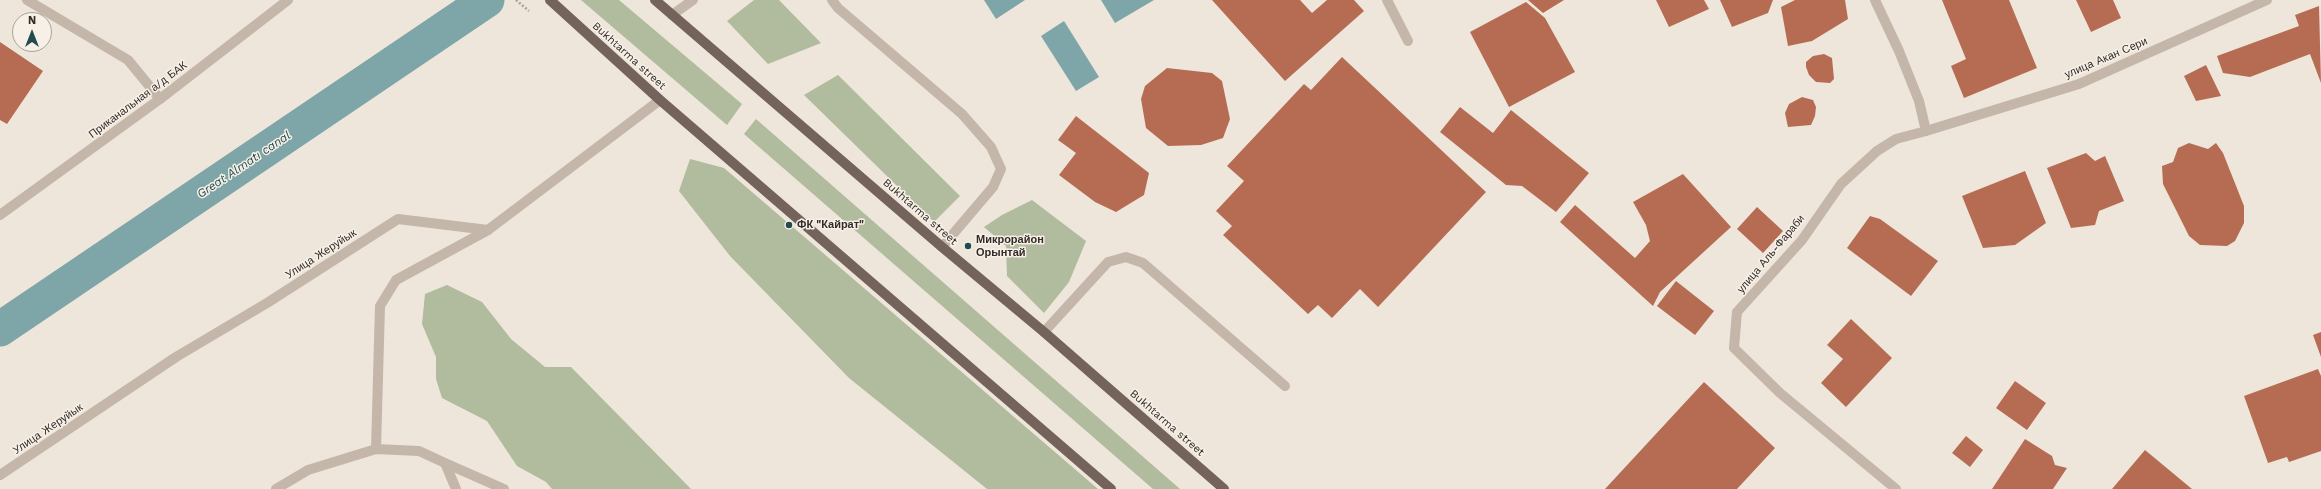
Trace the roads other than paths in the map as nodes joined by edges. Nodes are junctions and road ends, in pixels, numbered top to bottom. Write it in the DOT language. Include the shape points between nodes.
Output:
graph roads {
  1 [pos="27,0"];
  2 [pos="288,0"];
  3 [pos="550,0"];
  4 [pos="655,0"];
  5 [pos="693,0"];
  6 [pos="832,0"];
  7 [pos="1387,0"];
  8 [pos="1874,0"];
  9 [pos="2267,0"];
  10 [pos="672,15"];
  11 [pos="1408,41"];
  12 [pos="160,99"];
  13 [pos="660,100"];
  14 [pos="1926,131"];
  15 [pos="0,215"];
  16 [pos="488,230"];
  17 [pos="942,247"];
  18 [pos="1044,332"];
  19 [pos="1285,386"];
  20 [pos="376,448"];
  21 [pos="445,464"];
  22 [pos="0,475"];
  23 [pos="276,489"];
  24 [pos="456,489"];
  25 [pos="504,489"];
  26 [pos="1111,489"];
  27 [pos="1224,489"];
  28 [pos="1896,489"];
  1 -- 12 [label="street" via="128,60"];
  2 -- 12 [label="street, Приканальная а/д БАК"];
  3 -- 13 [label="main road, Bukhtarma street"];
  4 -- 10 [label="main road, Bukhtarma street"];
  5 -- 10 [label="street"];
  6 -- 17 [label="street" via="838,8 962,114 991,147 1001,169 993,187"];
  7 -- 11 [label="street"];
  8 -- 14 [label="street" via="1919,101"];
  9 -- 14 [label="street, улица Акан Сери" via="2079,84"];
  10 -- 17 [label="main road, Bukhtarma street"];
  12 -- 15 [label="street, Приканальная а/д БАК"];
  13 -- 16 [label="street"];
  13 -- 26 [label="main road, Bukhtarma street"];
  14 -- 28 [label="street, улица Аль-Фараби" via="1896,139 1876,152 1841,184 1802,240 1737,312 1734,348 1780,393"];
  16 -- 20 [label="street" via="396,280 380,306"];
  16 -- 22 [label="street, Улица Жеруйык" via="398,218 267,303 176,357"];
  17 -- 18 [label="main road, Bukhtarma street"];
  18 -- 19 [label="street" via="1108,262 1126,257 1143,263"];
  18 -- 27 [label="main road, Bukhtarma street"];
  20 -- 21 [label="street" via="419,451"];
  20 -- 23 [label="street" via="308,470"];
  21 -- 24 [label="street"];
  21 -- 25 [label="street"];
}
